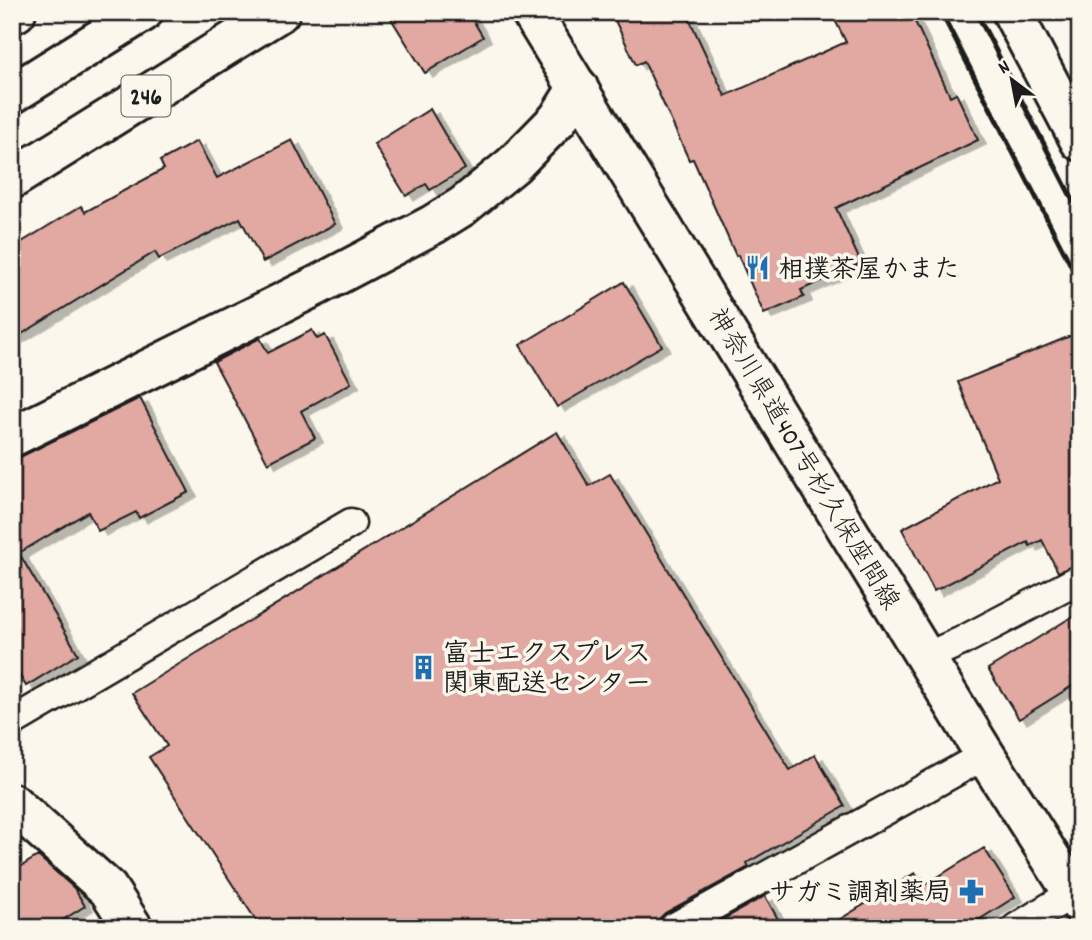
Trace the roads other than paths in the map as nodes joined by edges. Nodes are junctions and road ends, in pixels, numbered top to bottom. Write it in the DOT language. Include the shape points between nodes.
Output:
graph roads {
  1 [pos="143,12"];
  2 [pos="280,12"];
  3 [pos="531,12"];
  4 [pos="1012,12"];
  5 [pos="578,87"];
  6 [pos="12,94"];
  7 [pos="1080,141"];
  8 [pos="12,179"];
  9 [pos="12,437"];
  10 [pos="351,523"];
  11 [pos="1080,579"];
  12 [pos="926,657"];
  13 [pos="12,722"];
  14 [pos="985,755"];
  15 [pos="12,803"];
  16 [pos="1076,898"];
  17 [pos="131,927"];
  18 [pos="673,928"];
  19 [pos="1016,928"];
  1 -- 6 [label="main road"];
  2 -- 8 [label="main road, 246"];
  3 -- 5 [label="main road, 神奈川県道407号杉久保座間線"];
  4 -- 7 [label="main road"];
  5 -- 9 [label="main road" via="558,119 513,165 434,224"];
  5 -- 12 [label="main road, 神奈川県道407号杉久保座間線"];
  10 -- 13 [label="lane"];
  11 -- 12 [label="lane"];
  12 -- 14 [label="main road, 神奈川県道407号杉久保座間線"];
  14 -- 16 [label="main road, 神奈川県道407号杉久保座間線"];
  14 -- 18 [label="lane"];
  15 -- 17 [label="main road" via="108,889"];
  16 -- 19 [label="lane"];
}
